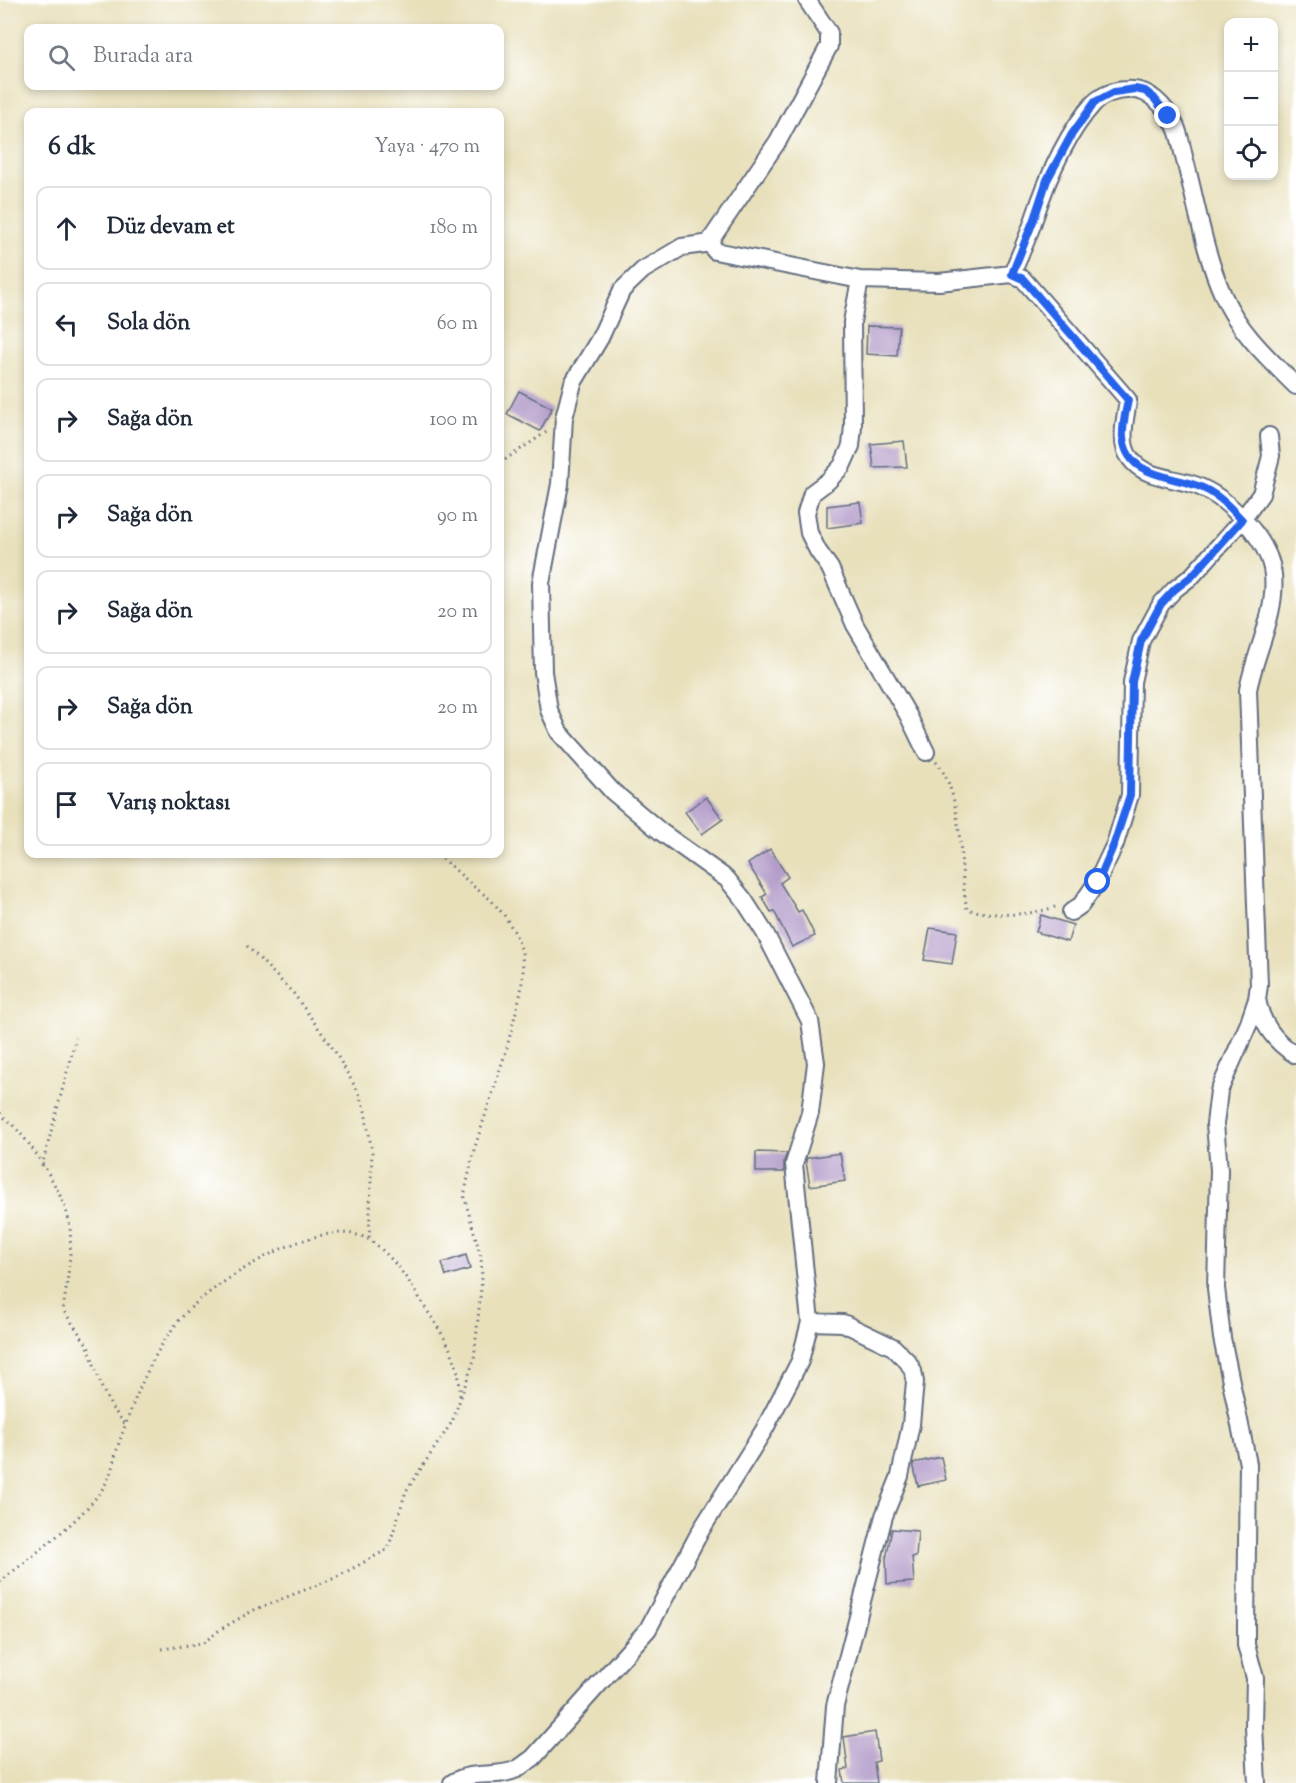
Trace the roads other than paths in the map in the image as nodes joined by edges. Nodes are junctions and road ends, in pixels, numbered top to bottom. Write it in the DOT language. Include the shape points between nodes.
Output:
graph roads {
  1 [pos="807,0"];
  2 [pos="711,243"];
  3 [pos="1012,274"];
  4 [pos="860,280"];
  5 [pos="1296,386"];
  6 [pos="1269,436"];
  7 [pos="1242,520"];
  8 [pos="926,752"];
  9 [pos="1068,908"];
  10 [pos="1257,999"];
  11 [pos="1296,1055"];
  12 [pos="810,1322"];
  13 [pos="452,1783"];
  14 [pos="829,1783"];
  15 [pos="1257,1783"];
  1 -- 2 [label="street" via="830,33 829,46 778,141"];
  2 -- 4 [label="street" via="715,251"];
  2 -- 12 [label="street" via="682,247 643,270 622,290 573,383 564,418 560,484 541,582 543,672 549,710 559,732 612,791 727,879 765,933 810,1022 816,1063 810,1113 794,1164"];
  3 -- 4 [label="street" via="939,282"];
  3 -- 5 [label="street" via="1047,180 1095,102 1114,92 1145,91 1175,126 1208,255 1233,316 1249,339"];
  3 -- 7 [label="street" via="1023,279 1128,400 1123,436 1129,457 1142,469 1198,486 1222,499"];
  4 -- 8 [label="street" via="852,322 851,446 842,466 812,494 806,513 818,551"];
  6 -- 7 [label="street" via="1271,456 1261,494"];
  7 -- 9 [label="street" via="1161,604 1141,641 1132,682 1130,795 1098,882 1081,904"];
  7 -- 10 [label="street" via="1265,546 1274,577 1270,610 1248,690"];
  10 -- 11 [label="street" via="1267,1027"];
  10 -- 15 [label="street" via="1219,1091 1215,1124 1219,1170 1216,1288 1222,1338 1248,1464 1246,1645 1255,1678"];
  12 -- 13 [label="street" via="800,1361 764,1430 701,1530 648,1629 533,1758 517,1769 478,1773"];
  12 -- 14 [label="street" via="843,1323 893,1347 908,1362 915,1382 900,1476 884,1516 835,1706"];
}
